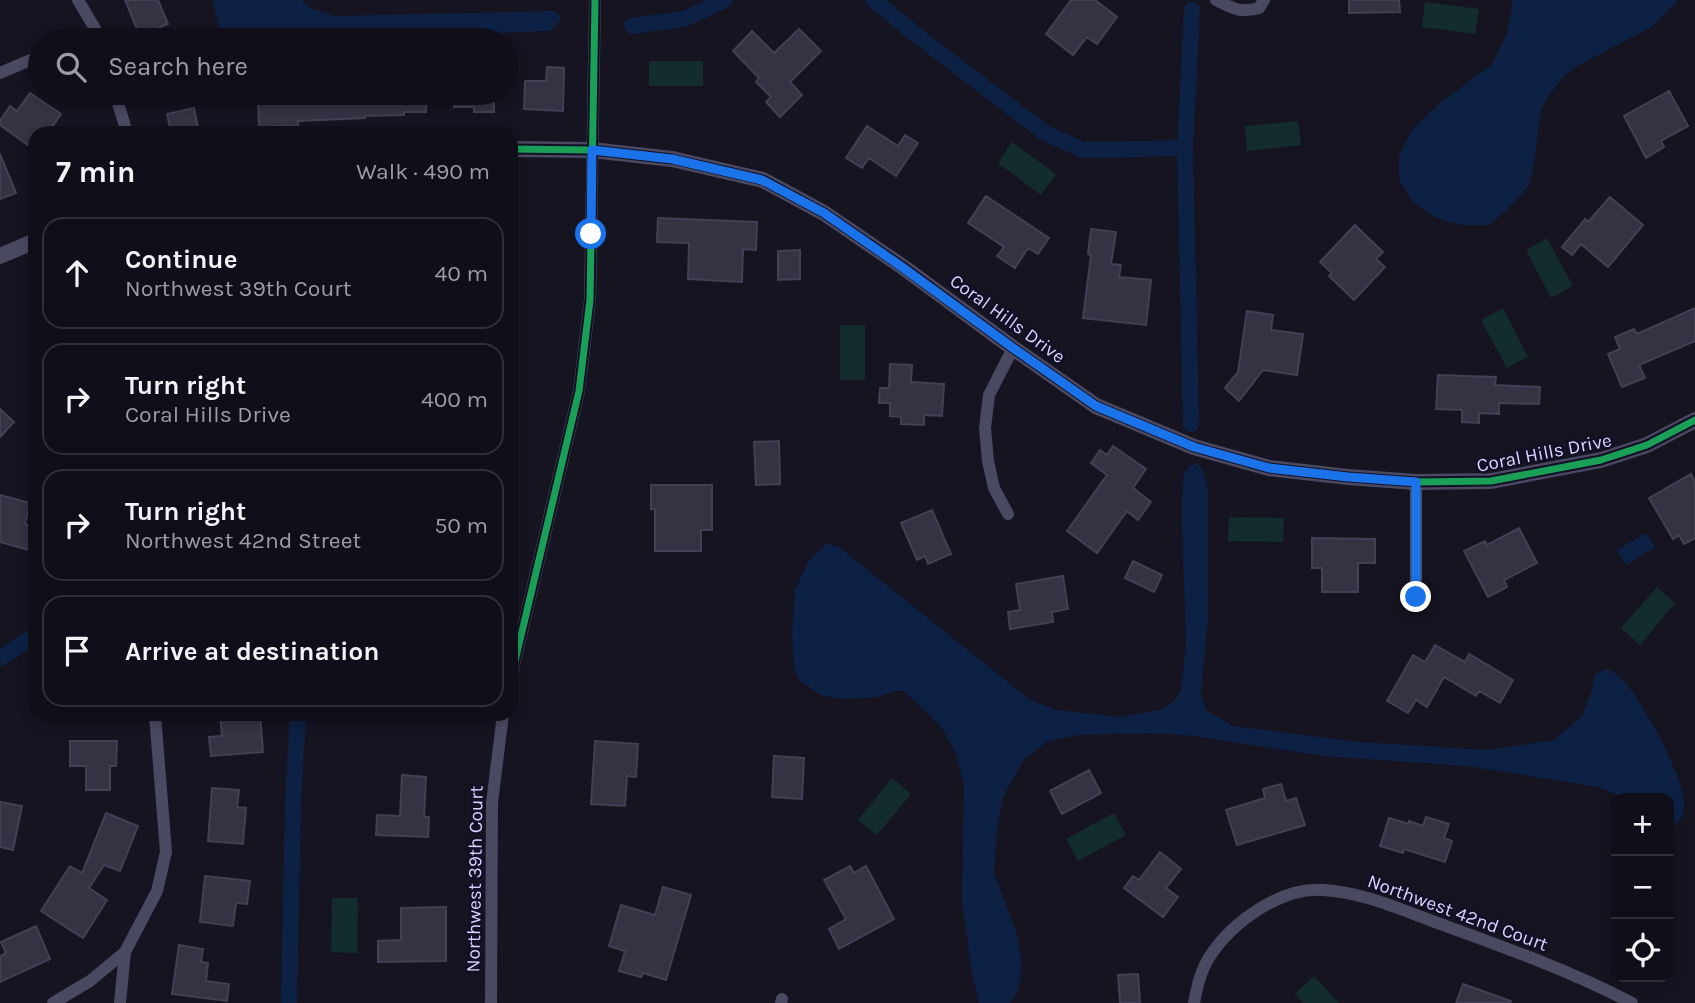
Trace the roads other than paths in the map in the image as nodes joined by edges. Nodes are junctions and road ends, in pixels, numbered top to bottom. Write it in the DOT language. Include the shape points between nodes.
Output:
graph roads {
  1 [pos="78,0"];
  2 [pos="595,0"];
  3 [pos="1216,0"];
  4 [pos="1264,0"];
  5 [pos="94,28"];
  6 [pos="28,61"];
  7 [pos="0,73"];
  8 [pos="119,105"];
  9 [pos="125,126"];
  10 [pos="518,149"];
  11 [pos="592,150"];
  12 [pos="28,244"];
  13 [pos="0,256"];
  14 [pos="1013,348"];
  15 [pos="1695,420"];
  16 [pos="1416,482"];
  17 [pos="1009,514"];
  18 [pos="1416,597"];
  19 [pos="518,648"];
  20 [pos="155,721"];
  21 [pos="502,721"];
  22 [pos="125,952"];
  23 [pos="53,1003"];
  24 [pos="120,1003"];
  25 [pos="491,1003"];
  26 [pos="1194,1003"];
  27 [pos="1632,1003"];
  1 -- 5 [label="street"];
  2 -- 11 [label="street"];
  3 -- 4 [label="street" via="1246,12 1259,8"];
  6 -- 7 [label="street"];
  8 -- 9 [label="street"];
  10 -- 11 [label="street, Coral Hills Drive"];
  11 -- 14 [label="street, Coral Hills Drive" via="672,159 762,180 824,213"];
  11 -- 19 [label="street" via="590,300 579,391"];
  12 -- 13 [label="street"];
  14 -- 16 [label="street, Coral Hills Drive" via="1096,406 1194,447 1269,468"];
  14 -- 17 [label="street" via="989,395 985,428 993,488"];
  15 -- 16 [label="street, Coral Hills Drive" via="1647,445 1601,460 1491,481"];
  16 -- 18 [label="street"];
  20 -- 22 [label="street" via="166,852 157,891"];
  21 -- 25 [label="street, Northwest 39th Court" via="492,803"];
  22 -- 23 [label="street"];
  22 -- 24 [label="street"];
  26 -- 27 [label="street, Northwest 42nd Court" via="1204,967 1241,921 1292,893 1322,889 1364,896 1493,943"];
}
